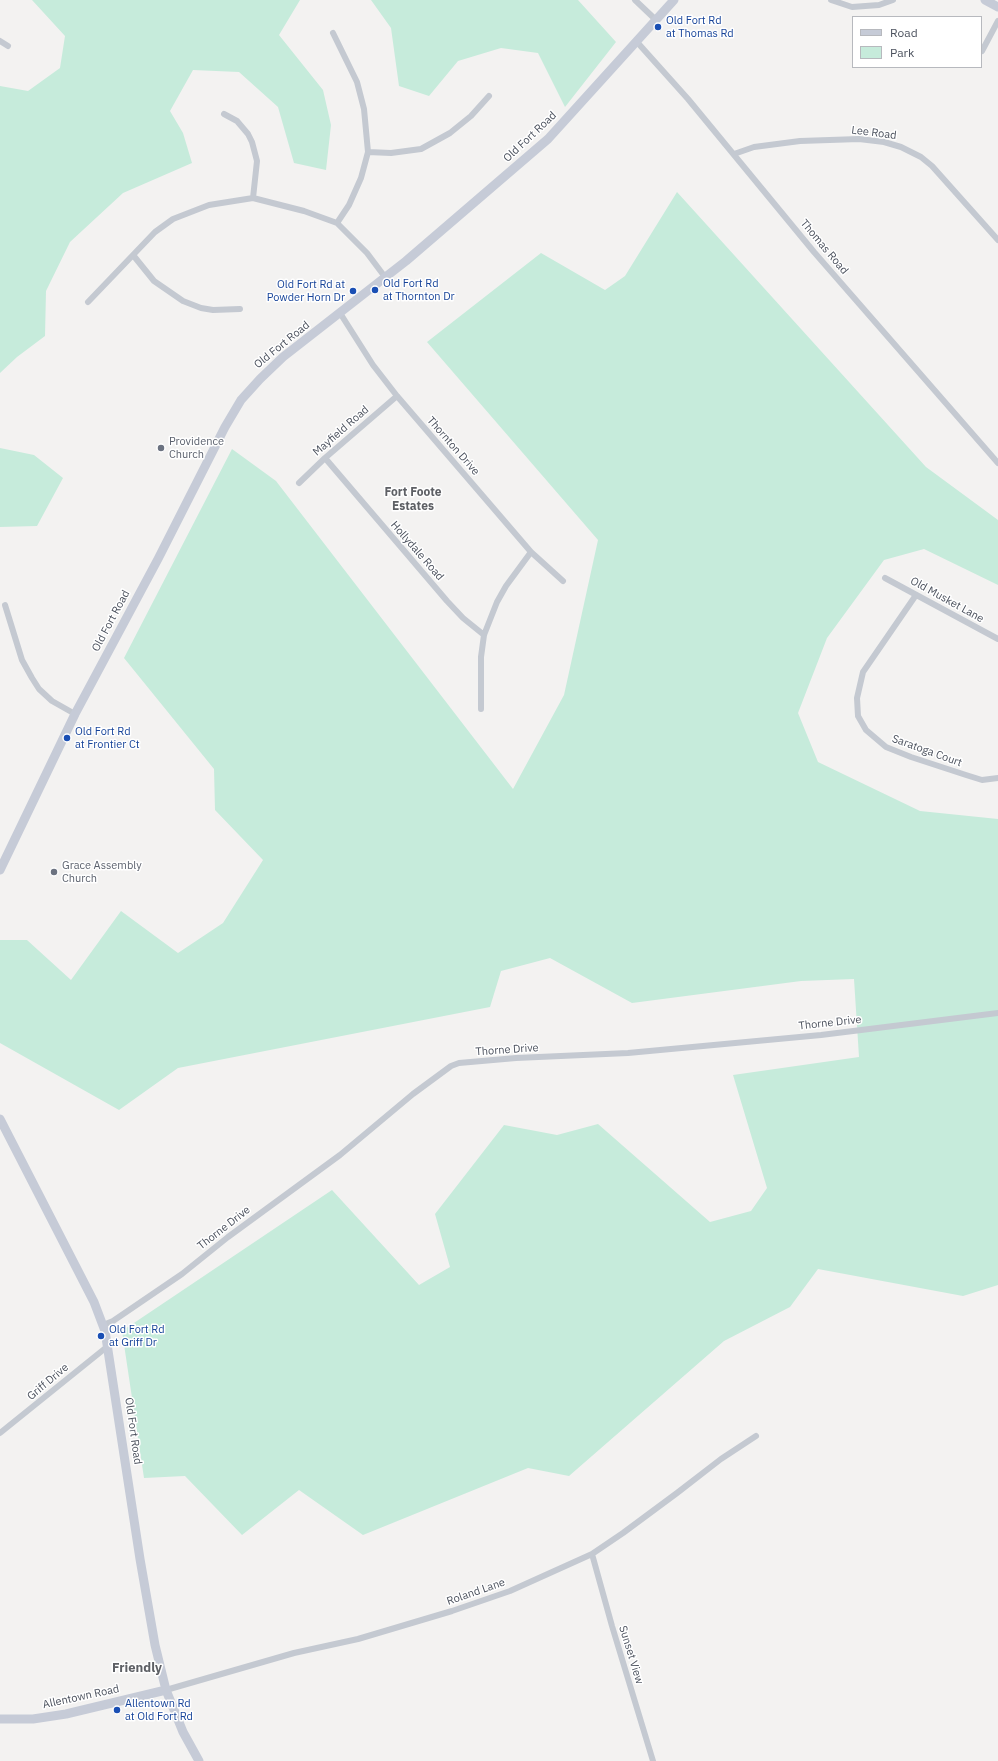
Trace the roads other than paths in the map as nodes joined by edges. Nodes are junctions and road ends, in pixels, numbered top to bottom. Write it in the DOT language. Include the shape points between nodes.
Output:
graph roads {
  1 [pos="635,0"];
  2 [pos="674,0"];
  3 [pos="831,0"];
  4 [pos="893,0"];
  5 [pos="985,0"];
  6 [pos="998,7"];
  7 [pos="656,20"];
  8 [pos="998,21"];
  9 [pos="333,33"];
  10 [pos="0,41"];
  11 [pos="638,42"];
  12 [pos="8,46"];
  13 [pos="982,51"];
  14 [pos="489,96"];
  15 [pos="224,114"];
  16 [pos="368,152"];
  17 [pos="734,154"];
  18 [pos="253,198"];
  19 [pos="336,224"];
  20 [pos="998,240"];
  21 [pos="133,255"];
  22 [pos="385,277"];
  23 [pos="88,302"];
  24 [pos="240,309"];
  25 [pos="340,313"];
  26 [pos="397,396"];
  27 [pos="325,458"];
  28 [pos="998,462"];
  29 [pos="299,482"];
  30 [pos="531,552"];
  31 [pos="886,578"];
  32 [pos="563,581"];
  33 [pos="916,595"];
  34 [pos="5,605"];
  35 [pos="484,635"];
  36 [pos="998,640"];
  37 [pos="481,709"];
  38 [pos="75,714"];
  39 [pos="998,778"];
  40 [pos="0,870"];
  41 [pos="998,1013"];
  42 [pos="0,1119"];
  43 [pos="103,1325"];
  44 [pos="108,1346"];
  45 [pos="0,1433"];
  46 [pos="756,1436"];
  47 [pos="592,1554"];
  48 [pos="166,1690"];
  49 [pos="0,1719"];
  50 [pos="199,1761"];
  51 [pos="653,1761"];
  1 -- 7 [label="street"];
  2 -- 7 [label="main road, Old Fort Road"];
  3 -- 4 [label="street" via="852,6 879,5"];
  5 -- 6 [label="main road"];
  7 -- 11 [label="main road, Old Fort Road"];
  8 -- 13 [label="street"];
  9 -- 16 [label="street" via="357,82 364,108"];
  10 -- 12 [label="street"];
  11 -- 17 [label="street, Thomas Road"];
  11 -- 22 [label="main road, Old Fort Road" via="548,140"];
  14 -- 16 [label="street" via="450,133 420,149 391,153"];
  15 -- 18 [label="street" via="238,121 252,142 257,161"];
  16 -- 19 [label="street" via="349,205"];
  17 -- 20 [label="street, Lee Road" via="754,147 800,141 859,139 901,147 932,166"];
  17 -- 28 [label="street, Thomas Road" via="814,252"];
  18 -- 19 [label="street" via="304,211"];
  18 -- 21 [label="street" via="209,205 173,219 155,232"];
  19 -- 22 [label="street" via="367,253"];
  21 -- 23 [label="street"];
  21 -- 24 [label="street" via="154,280 183,301 213,310"];
  22 -- 25 [label="main road, Old Fort Road"];
  25 -- 26 [label="street, Thornton Drive" via="373,365"];
  25 -- 38 [label="main road, Old Fort Road" via="271,368 235,409"];
  26 -- 27 [label="street, Mayfield Road"];
  26 -- 30 [label="street, Thornton Drive"];
  27 -- 29 [label="street, Mayfield Road"];
  27 -- 35 [label="street, Hollydale Road" via="447,601"];
  30 -- 32 [label="street, Thornton Drive"];
  30 -- 35 [label="street" via="506,586"];
  31 -- 33 [label="street, Old Musket Lane"];
  33 -- 36 [label="street, Old Musket Lane"];
  33 -- 39 [label="street, Saratoga Court" via="863,672 857,698 858,716 862,725 872,736 892,750 982,780"];
  34 -- 38 [label="street" via="22,660 32,678 47,697"];
  35 -- 37 [label="street" via="481,657"];
  38 -- 40 [label="main road, Old Fort Road"];
  41 -- 43 [label="street, Thorne Drive" via="628,1053 459,1063 413,1094 340,1155 182,1274 113,1321"];
  42 -- 43 [label="main road, Old Fort Road" via="94,1302"];
  43 -- 44 [label="main road, Old Fort Road"];
  44 -- 45 [label="street, Griff Drive"];
  44 -- 48 [label="main road, Old Fort Road" via="146,1602"];
  46 -- 47 [label="street, Roland Lane" via="721,1458 623,1534"];
  47 -- 48 [label="street, Roland Lane" via="510,1591 452,1611"];
  47 -- 51 [label="street, Sunset View"];
  48 -- 49 [label="main road, Allentown Road" via="66,1714 32,1719"];
  48 -- 50 [label="main road, Old Fort Road" via="183,1732"];
}
